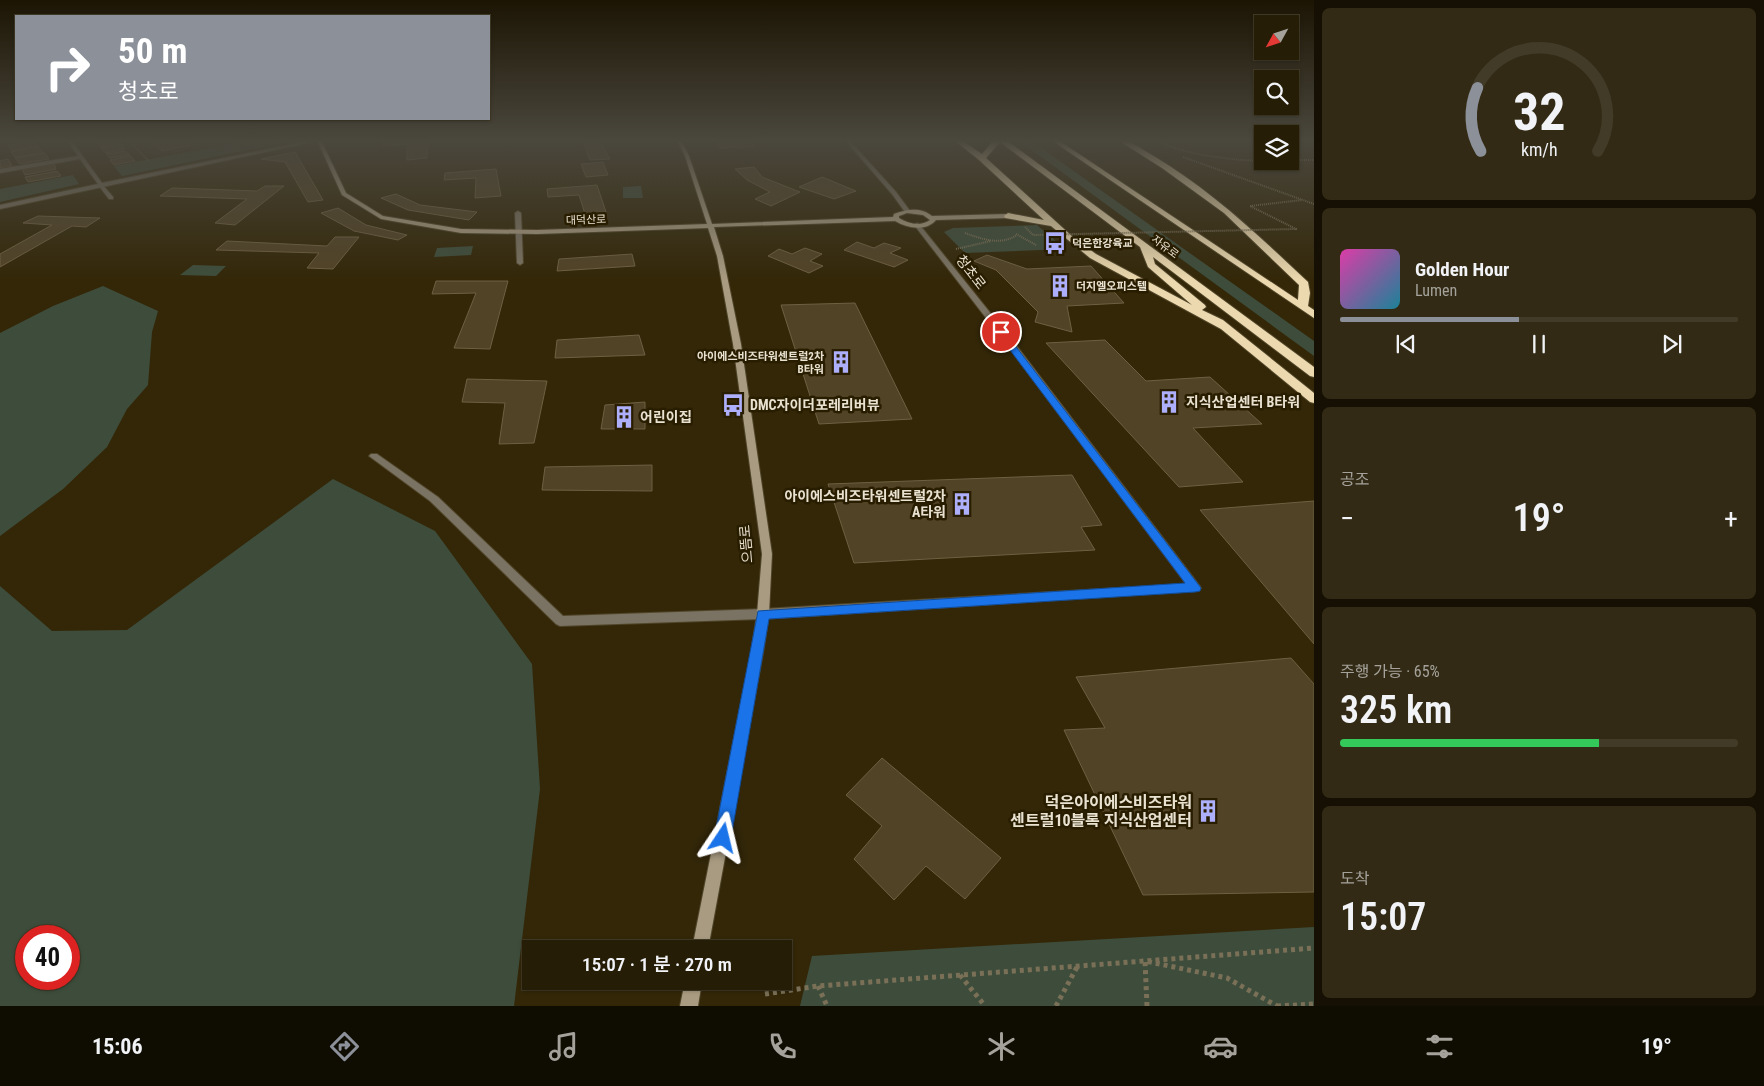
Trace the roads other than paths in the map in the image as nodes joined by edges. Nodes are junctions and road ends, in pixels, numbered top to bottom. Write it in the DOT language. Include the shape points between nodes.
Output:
graph roads {
  1 [pos="92,187"];
  2 [pos="102,187"];
  3 [pos="341,187"];
  4 [pos="697,187"];
  5 [pos="889,187"];
  6 [pos="1014,187"];
  7 [pos="1065,187"];
  8 [pos="1125,187"];
  9 [pos="1194,187"];
  10 [pos="111,198"];
  11 [pos="1032,203"];
  12 [pos="0,207"];
  13 [pos="907,211"];
  14 [pos="518,213"];
  15 [pos="1008,216"];
  16 [pos="932,218"];
  17 [pos="896,219"];
  18 [pos="1056,225"];
  19 [pos="710,226"];
  20 [pos="917,226"];
  21 [pos="517,232"];
  22 [pos="1144,246"];
  23 [pos="520,263"];
  24 [pos="1302,307"];
  25 [pos="1314,316"];
  26 [pos="1225,327"];
  27 [pos="1314,373"];
  28 [pos="1314,399"];
  29 [pos="374,456"];
  30 [pos="763,614"];
  31 [pos="702,940"];
  32 [pos="692,990"];
  33 [pos="689,1006"];
  1 -- 12 [label="street"];
  2 -- 10 [label="street"];
  3 -- 21 [label="street, 대덕산로" via="344,194 381,217 461,231"];
  4 -- 19 [label="street, 으뜸로"];
  5 -- 13 [label="street"];
  6 -- 11 [label="highway"];
  7 -- 22 [label="highway, 자유로"];
  8 -- 24 [label="highway, 자유로"];
  9 -- 24 [label="highway" via="1227,211 1304,284 1306,294"];
  11 -- 15 [label="highway"];
  11 -- 18 [label="highway"];
  13 -- 16 [label="street"];
  13 -- 17 [label="street" via="896,215"];
  14 -- 21 [label="street"];
  15 -- 16 [label="street"];
  15 -- 18 [label="highway"];
  16 -- 20 [label="street" via="929,224"];
  17 -- 19 [label="street, 대덕산로"];
  17 -- 20 [label="street"];
  18 -- 26 [label="highway" via="1093,256"];
  19 -- 21 [label="street, 대덕산로"];
  19 -- 30 [label="street, 으뜸로" via="720,256 737,344 767,554"];
  20 -- 30 [label="street, 청초로" via="1195,588"];
  21 -- 23 [label="street"];
  22 -- 26 [label="highway" via="1151,265"];
  22 -- 27 [label="highway, 자유로"];
  24 -- 25 [label="highway, 자유로"];
  26 -- 28 [label="highway"];
  29 -- 30 [label="street" via="434,499 560,621"];
  30 -- 31 [label="street, 으뜸로"];
  32 -- 33 [label="street"];
}
